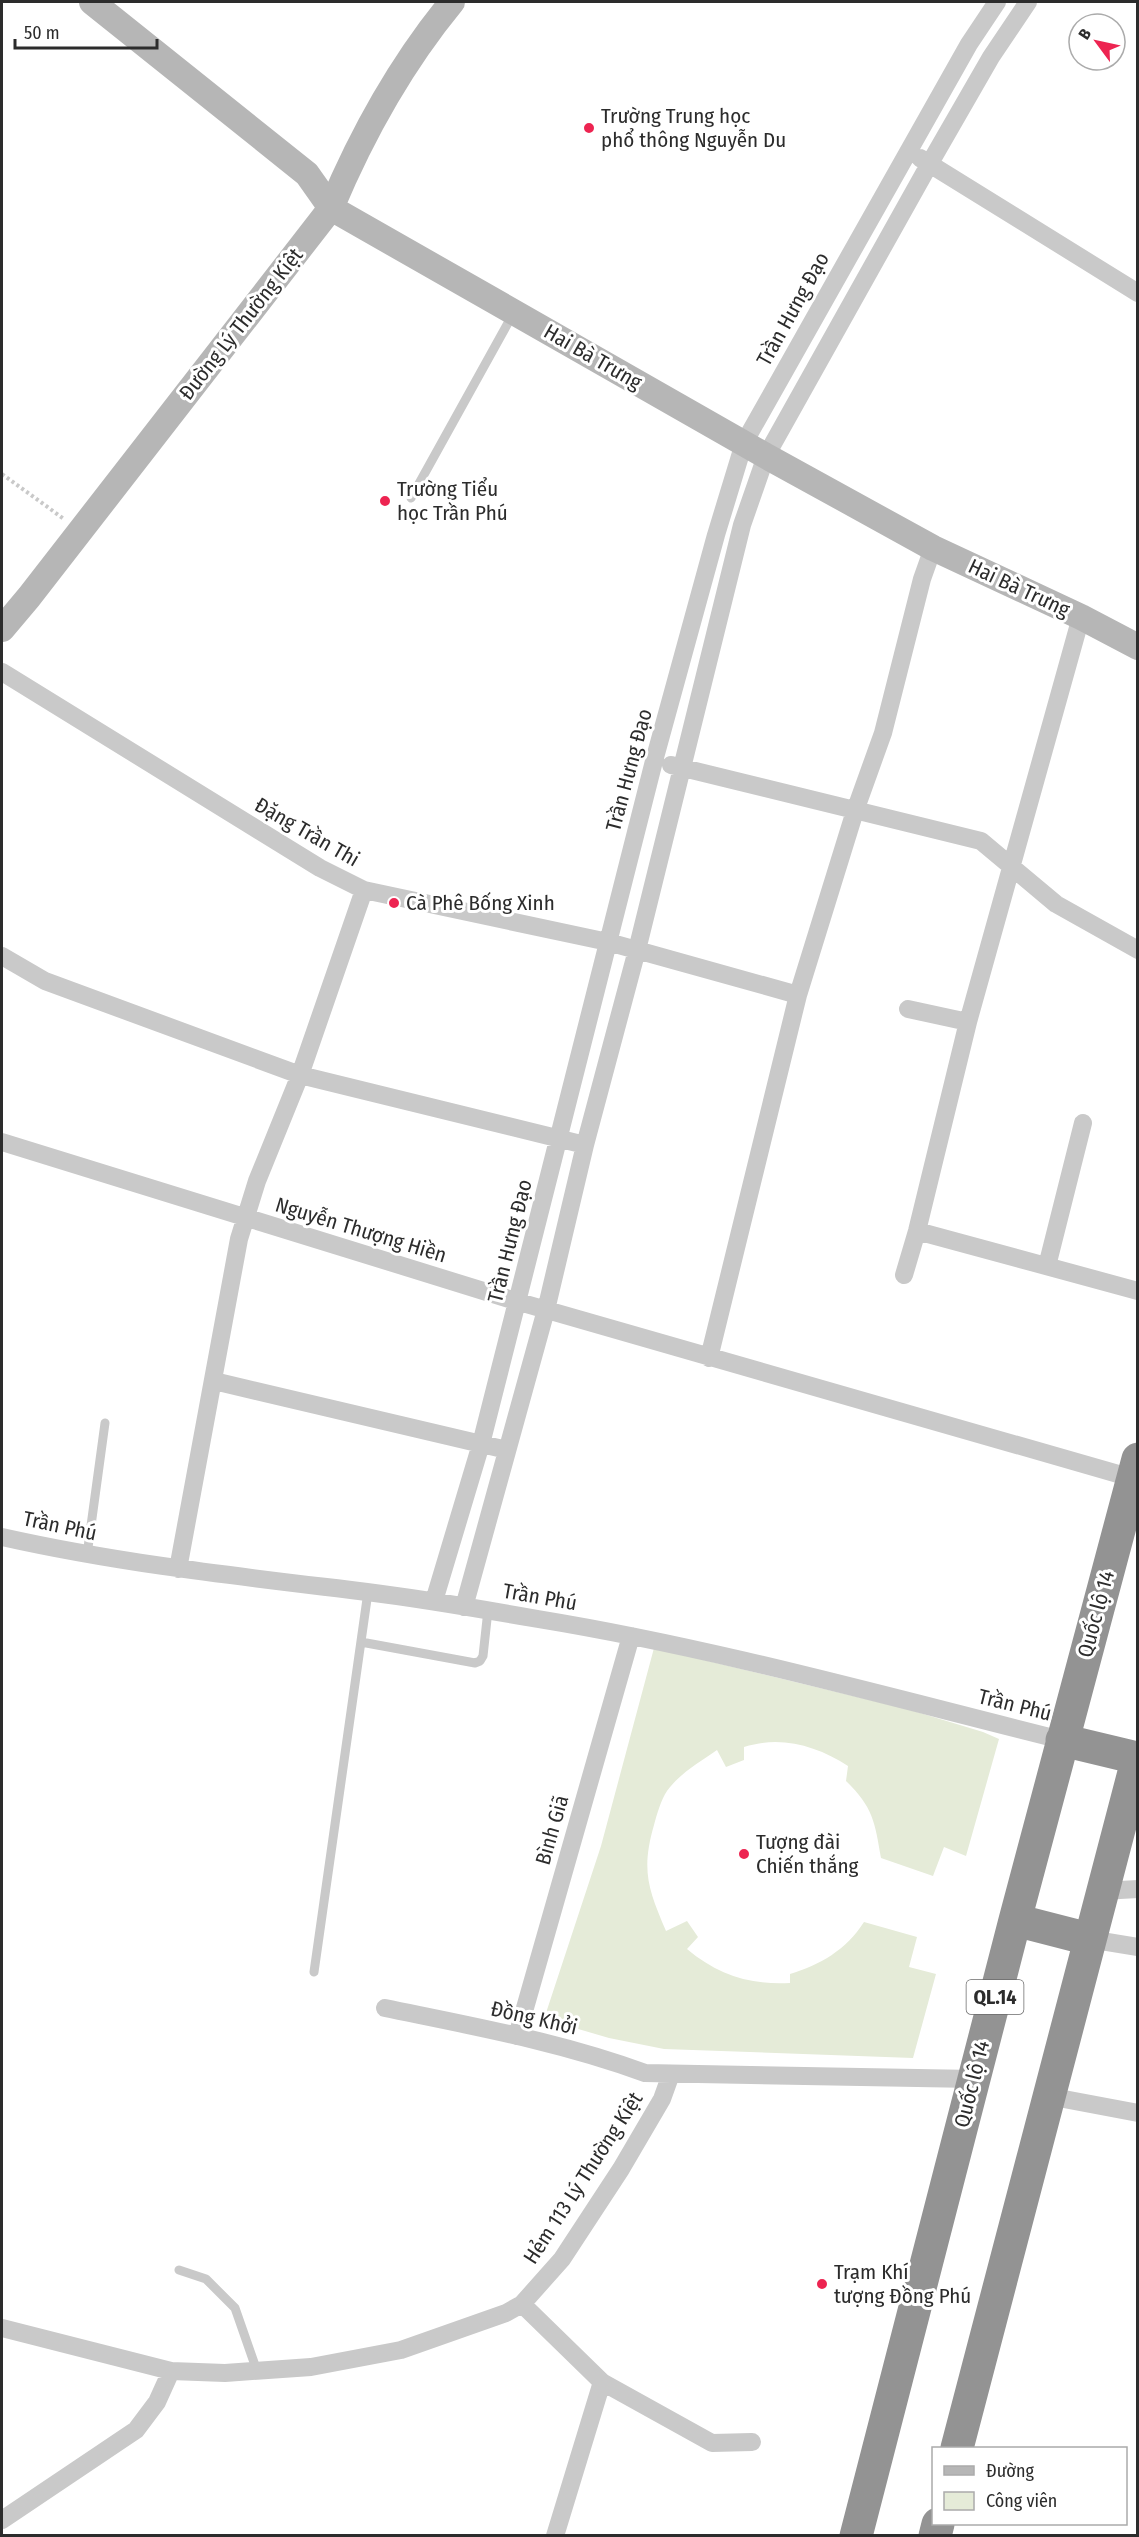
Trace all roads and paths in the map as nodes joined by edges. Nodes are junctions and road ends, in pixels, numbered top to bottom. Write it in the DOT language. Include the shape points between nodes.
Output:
graph roads {
  1 [pos="92,2"];
  2 [pos="452,2"];
  3 [pos="997,2"];
  4 [pos="1028,2"];
  5 [pos="908,151"];
  6 [pos="930,163"];
  7 [pos="332,208"];
  8 [pos="1137,293"];
  9 [pos="514,312"];
  10 [pos="755,449"];
  11 [pos="2,474"];
  12 [pos="411,498"];
  13 [pos="80,531"];
  14 [pos="933,548"];
  15 [pos="1081,617"];
  16 [pos="2,629"];
  17 [pos="1137,647"];
  18 [pos="2,672"];
  19 [pos="654,761"];
  20 [pos="681,767"];
  21 [pos="855,811"];
  22 [pos="1010,867"];
  23 [pos="364,890"];
  24 [pos="608,942"];
  25 [pos="637,950"];
  26 [pos="1137,951"];
  27 [pos="2,956"];
  28 [pos="798,996"];
  29 [pos="908,1009"];
  30 [pos="968,1022"];
  31 [pos="300,1075"];
  32 [pos="1083,1123"];
  33 [pos="557,1138"];
  34 [pos="2,1142"];
  35 [pos="585,1145"];
  36 [pos="245,1218"];
  37 [pos="917,1231"];
  38 [pos="1047,1266"];
  39 [pos="904,1275"];
  40 [pos="1137,1291"];
  41 [pos="519,1302"];
  42 [pos="546,1310"];
  43 [pos="709,1358"];
  44 [pos="214,1381"];
  45 [pos="105,1423"];
  46 [pos="481,1444"];
  47 [pos="507,1450"];
  48 [pos="1135,1469"];
  49 [pos="2,1537"];
  50 [pos="87,1555"];
  51 [pos="178,1569"];
  52 [pos="368,1592"];
  53 [pos="434,1602"];
  54 [pos="464,1606"];
  55 [pos="488,1610"];
  56 [pos="631,1636"];
  57 [pos="361,1642"];
  58 [pos="1062,1740"];
  59 [pos="1137,1757"];
  60 [pos="1131,1807"];
  61 [pos="1137,1888"];
  62 [pos="1102,1892"];
  63 [pos="1015,1920"];
  64 [pos="1089,1939"];
  65 [pos="1137,1947"];
  66 [pos="314,1972"];
  67 [pos="384,2008"];
  68 [pos="517,2036"];
  69 [pos="671,2074"];
  70 [pos="974,2079"];
  71 [pos="1048,2096"];
  72 [pos="1137,2113"];
  73 [pos="179,2270"];
  74 [pos="522,2304"];
  75 [pos="2,2328"];
  76 [pos="171,2371"];
  77 [pos="257,2371"];
  78 [pos="602,2382"];
  79 [pos="753,2442"];
  80 [pos="957,2447"];
  81 [pos="2,2520"];
  82 [pos="555,2535"];
  83 [pos="856,2535"];
  1 -- 7 [label="street, Hai Bà Trưng" via="307,174"];
  2 -- 7 [label="street, Đường Lý Thường Kiệt" via="382,103 353,155"];
  3 -- 5 [label="street, Trần Hưng Đạo"];
  4 -- 6 [label="street" via="991,57"];
  5 -- 6 [label="street"];
  5 -- 10 [label="street, Trần Hưng Đạo"];
  6 -- 8 [label="street"];
  6 -- 10 [label="street"];
  7 -- 9 [label="street, Hai Bà Trưng"];
  7 -- 13 [label="street, Đường Lý Thường Kiệt"];
  9 -- 10 [label="street, Hai Bà Trưng"];
  9 -- 12 [label="lane"];
  10 -- 14 [label="street, Hai Bà Trưng"];
  10 -- 19 [label="street, Trần Hưng Đạo" via="716,535"];
  10 -- 20 [label="street" via="742,525"];
  11 -- 13 [label="path"];
  13 -- 16 [label="street, Đường Lý Thường Kiệt"];
  14 -- 15 [label="street, Hai Bà Trưng"];
  14 -- 21 [label="street" via="883,733"];
  15 -- 17 [label="street, Hai Bà Trưng"];
  15 -- 22 [label="street"];
  18 -- 23 [label="street, Đặng Trần Thi" via="320,868"];
  19 -- 20 [label="street"];
  19 -- 24 [label="street, Trần Hưng Đạo"];
  20 -- 21 [label="street"];
  20 -- 25 [label="street"];
  21 -- 22 [label="street" via="981,840"];
  21 -- 28 [label="street"];
  22 -- 26 [label="street" via="1056,904"];
  22 -- 30 [label="street"];
  23 -- 24 [label="street, Đặng Trần Thi"];
  23 -- 31 [label="street"];
  24 -- 25 [label="street, Đặng Trần Thi"];
  24 -- 33 [label="street, Trần Hưng Đạo"];
  25 -- 28 [label="street, Đặng Trần Thi"];
  25 -- 35 [label="street"];
  27 -- 31 [label="street" via="45,981"];
  28 -- 43 [label="street"];
  29 -- 30 [label="street"];
  30 -- 37 [label="street"];
  31 -- 33 [label="street"];
  31 -- 36 [label="street"];
  32 -- 38 [label="street"];
  33 -- 35 [label="street"];
  33 -- 41 [label="street, Trần Hưng Đạo"];
  34 -- 36 [label="street, Nguyễn Thượng Hiền"];
  35 -- 42 [label="street"];
  36 -- 41 [label="street, Nguyễn Thượng Hiền"];
  36 -- 44 [label="street" via="235,1253"];
  37 -- 38 [label="street"];
  37 -- 39 [label="street"];
  38 -- 40 [label="street"];
  41 -- 42 [label="street, Nguyễn Thượng Hiền"];
  41 -- 46 [label="street, Trần Hưng Đạo"];
  42 -- 43 [label="street, Nguyễn Thượng Hiền"];
  42 -- 47 [label="street"];
  43 -- 48 [label="street, Nguyễn Thượng Hiền"];
  44 -- 46 [label="street"];
  44 -- 51 [label="street"];
  45 -- 50 [label="lane"];
  46 -- 47 [label="street"];
  46 -- 53 [label="street, Trần Hưng Đạo"];
  47 -- 54 [label="street"];
  48 -- 58 [label="highway, Quốc lộ 14 / QL.14"];
  49 -- 50 [label="street, Trần Phú"];
  50 -- 51 [label="street, Trần Phú"];
  51 -- 52 [label="street, Trần Phú"];
  52 -- 53 [label="street, Trần Phú"];
  52 -- 57 [label="lane"];
  53 -- 54 [label="street, Trần Phú"];
  54 -- 55 [label="street, Trần Phú"];
  55 -- 56 [label="street, Trần Phú"];
  55 -- 57 [label="lane" via="483,1656 475,1663"];
  56 -- 58 [label="street, Trần Phú"];
  56 -- 68 [label="street, Bình Giã"];
  57 -- 66 [label="lane"];
  58 -- 59 [label="highway"];
  58 -- 63 [label="highway, Quốc lộ 14 / QL.14"];
  59 -- 60 [label="highway"];
  60 -- 62 [label="highway"];
  61 -- 62 [label="street"];
  62 -- 64 [label="highway"];
  63 -- 64 [label="highway"];
  63 -- 70 [label="highway, Quốc lộ 14 / QL.14"];
  64 -- 65 [label="street"];
  64 -- 71 [label="highway"];
  67 -- 68 [label="street, Đồng Khởi"];
  68 -- 69 [label="street, Đồng Khởi" via="645,2073"];
  69 -- 70 [label="street, Đồng Khởi"];
  69 -- 74 [label="street, Hẻm 113 Lý Thường Kiệt" via="662,2099 615,2179 562,2259"];
  70 -- 83 [label="highway, Quốc lộ 14 / QL.14"];
  71 -- 72 [label="street"];
  71 -- 80 [label="highway"];
  73 -- 77 [label="lane" via="206,2279 235,2308"];
  74 -- 77 [label="street, Hẻm 113 Lý Thường Kiệt" via="400,2350 311,2367"];
  74 -- 78 [label="street"];
  75 -- 76 [label="street, Hẻm 113 Lý Thường Kiệt"];
  76 -- 77 [label="street, Hẻm 113 Lý Thường Kiệt"];
  76 -- 81 [label="street" via="157,2402 136,2430"];
  78 -- 79 [label="street" via="712,2443"];
  78 -- 82 [label="street"];
}
